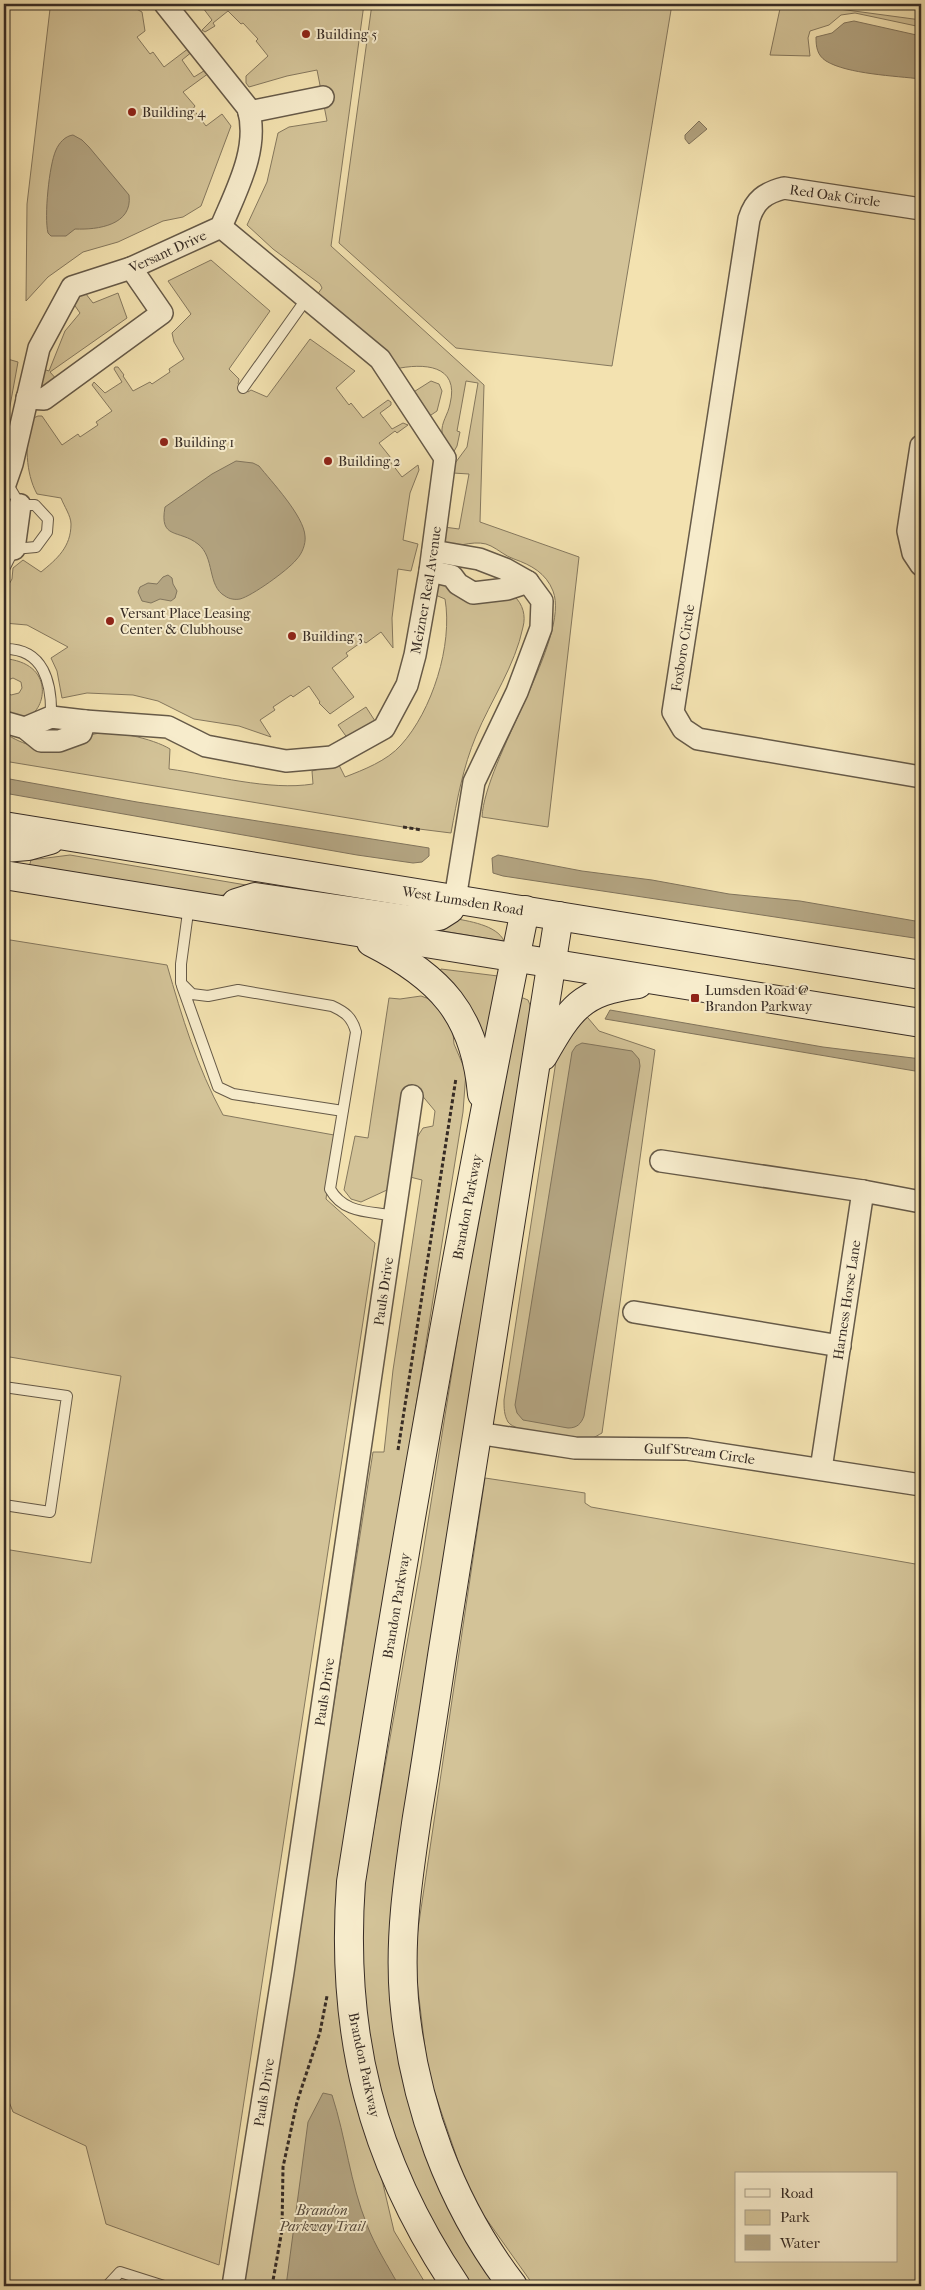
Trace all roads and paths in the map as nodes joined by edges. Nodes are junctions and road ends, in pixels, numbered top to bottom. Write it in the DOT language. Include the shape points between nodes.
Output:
graph roads {
  1 [pos="166,4"];
  2 [pos="323,96"];
  3 [pos="249,112"];
  4 [pos="921,209"];
  5 [pos="221,227"];
  6 [pos="131,268"];
  7 [pos="307,298"];
  8 [pos="733,323"];
  9 [pos="243,388"];
  10 [pos="27,398"];
  11 [pos="921,446"];
  12 [pos="5,485"];
  13 [pos="20,505"];
  14 [pos="14,549"];
  15 [pos="461,556"];
  16 [pos="432,561"];
  17 [pos="921,564"];
  18 [pos="4,569"];
  19 [pos="452,576"];
  20 [pos="528,582"];
  21 [pos="4,649"];
  22 [pos="51,716"];
  23 [pos="85,721"];
  24 [pos="4,722"];
  25 [pos="25,728"];
  26 [pos="921,777"];
  27 [pos="4,826"];
  28 [pos="403,827"];
  29 [pos="422,830"];
  30 [pos="63,836"];
  31 [pos="4,848"];
  32 [pos="4,875"];
  33 [pos="455,899"];
  34 [pos="202,908"];
  35 [pos="525,910"];
  36 [pos="559,916"];
  37 [pos="349,931"];
  38 [pos="515,958"];
  39 [pos="552,964"];
  40 [pos="921,975"];
  41 [pos="656,981"];
  42 [pos="181,983"];
  43 [pos="921,1023"];
  44 [pos="536,1068"];
  45 [pos="412,1096"];
  46 [pos="343,1111"];
  47 [pos="484,1114"];
  48 [pos="661,1161"];
  49 [pos="862,1191"];
  50 [pos="921,1202"];
  51 [pos="395,1216"];
  52 [pos="634,1312"];
  53 [pos="840,1346"];
  54 [pos="4,1387"];
  55 [pos="478,1433"];
  56 [pos="821,1469"];
  57 [pos="921,1485"];
  58 [pos="4,1505"];
  59 [pos="107,2286"];
  60 [pos="164,2286"];
  61 [pos="232,2286"];
  62 [pos="456,2286"];
  63 [pos="513,2286"];
  1 -- 3 [label="street"];
  2 -- 3 [label="street"];
  3 -- 5 [label="street, Versant Drive" via="252,125 246,168"];
  4 -- 8 [label="street, Red Oak Circle" via="784,188 761,197 753,206 749,219"];
  5 -- 6 [label="street, Versant Drive"];
  5 -- 7 [label="street, Meizner Real Avenue"];
  6 -- 10 [label="street, Versant Drive" via="72,287 39,348"];
  6 -- 10 [label="street" via="162,313 44,399"];
  7 -- 9 [label="lane"];
  7 -- 16 [label="street, Meizner Real Avenue" via="380,359 445,458"];
  8 -- 26 [label="street, Foxboro Circle" via="673,712 683,729 698,739 720,745"];
  10 -- 12 [label="street, Versant Drive"];
  11 -- 17 [label="street" via="908,531 913,553"];
  12 -- 13 [label="lane"];
  13 -- 14 [label="street"];
  13 -- 14 [label="lane" via="35,505 48,519 47,532 36,547"];
  14 -- 18 [label="lane"];
  15 -- 16 [label="street"];
  15 -- 19 [label="street"];
  15 -- 20 [label="street" via="488,563"];
  16 -- 19 [label="street"];
  16 -- 23 [label="street, Meizner Real Avenue" via="407,685 384,728 332,757 286,762 206,746 168,727"];
  19 -- 20 [label="street" via="473,593 507,589"];
  20 -- 33 [label="street" via="542,602 542,628 517,692 474,782"];
  21 -- 22 [label="lane" via="33,656 47,677 52,701"];
  22 -- 23 [label="street, Meizner Real Avenue"];
  22 -- 25 [label="street"];
  23 -- 25 [label="street" via="81,733 59,741 40,741"];
  24 -- 25 [label="street"];
  27 -- 30 [label="main road, West Lumsden Road"];
  28 -- 29 [label="path"];
  30 -- 31 [label="main road" via="28,846"];
  30 -- 33 [label="main road, West Lumsden Road"];
  32 -- 34 [label="main road"];
  33 -- 34 [label="main road" via="446,912 428,919 412,920 255,897"];
  33 -- 35 [label="main road, West Lumsden Road"];
  34 -- 37 [label="main road"];
  34 -- 42 [label="lane"];
  35 -- 36 [label="main road, West Lumsden Road"];
  35 -- 38 [label="main road, Brandon Parkway"];
  36 -- 39 [label="main road"];
  36 -- 40 [label="main road, West Lumsden Road"];
  37 -- 38 [label="main road"];
  37 -- 47 [label="main road" via="412,965 449,1000 460,1016 473,1048"];
  38 -- 39 [label="main road"];
  38 -- 47 [label="main road, Brandon Parkway"];
  39 -- 41 [label="main road"];
  39 -- 44 [label="main road"];
  41 -- 43 [label="main road"];
  41 -- 44 [label="main road" via="598,992 579,1003 567,1016"];
  42 -- 46 [label="lane" via="218,1087 233,1094"];
  42 -- 46 [label="lane" via="192,994 208,996 238,990 332,1006 344,1012 353,1021 356,1032"];
  44 -- 55 [label="main road"];
  45 -- 51 [label="street, Pauls Drive"];
  46 -- 51 [label="lane" via="330,1189 337,1200 350,1208"];
  47 -- 62 [label="main road, Brandon Parkway" via="381,1693 351,1882 348,1923 350,1995 356,2045 378,2129 408,2205"];
  48 -- 49 [label="street"];
  49 -- 50 [label="street"];
  49 -- 53 [label="street, Harness Horse Lane"];
  51 -- 61 [label="street, Pauls Drive" via="283,1972"];
  52 -- 53 [label="street"];
  53 -- 56 [label="street, Harness Horse Lane"];
  54 -- 58 [label="lane" via="67,1396 50,1512"];
  55 -- 56 [label="street, Gulf Stream Circle" via="575,1448 687,1449"];
  55 -- 63 [label="main road" via="406,1891 402,1926 404,1997 410,2049 434,2140 455,2192"];
  56 -- 57 [label="street, Gulf Stream Circle"];
  59 -- 60 [label="lane" via="120,2272"];
}
